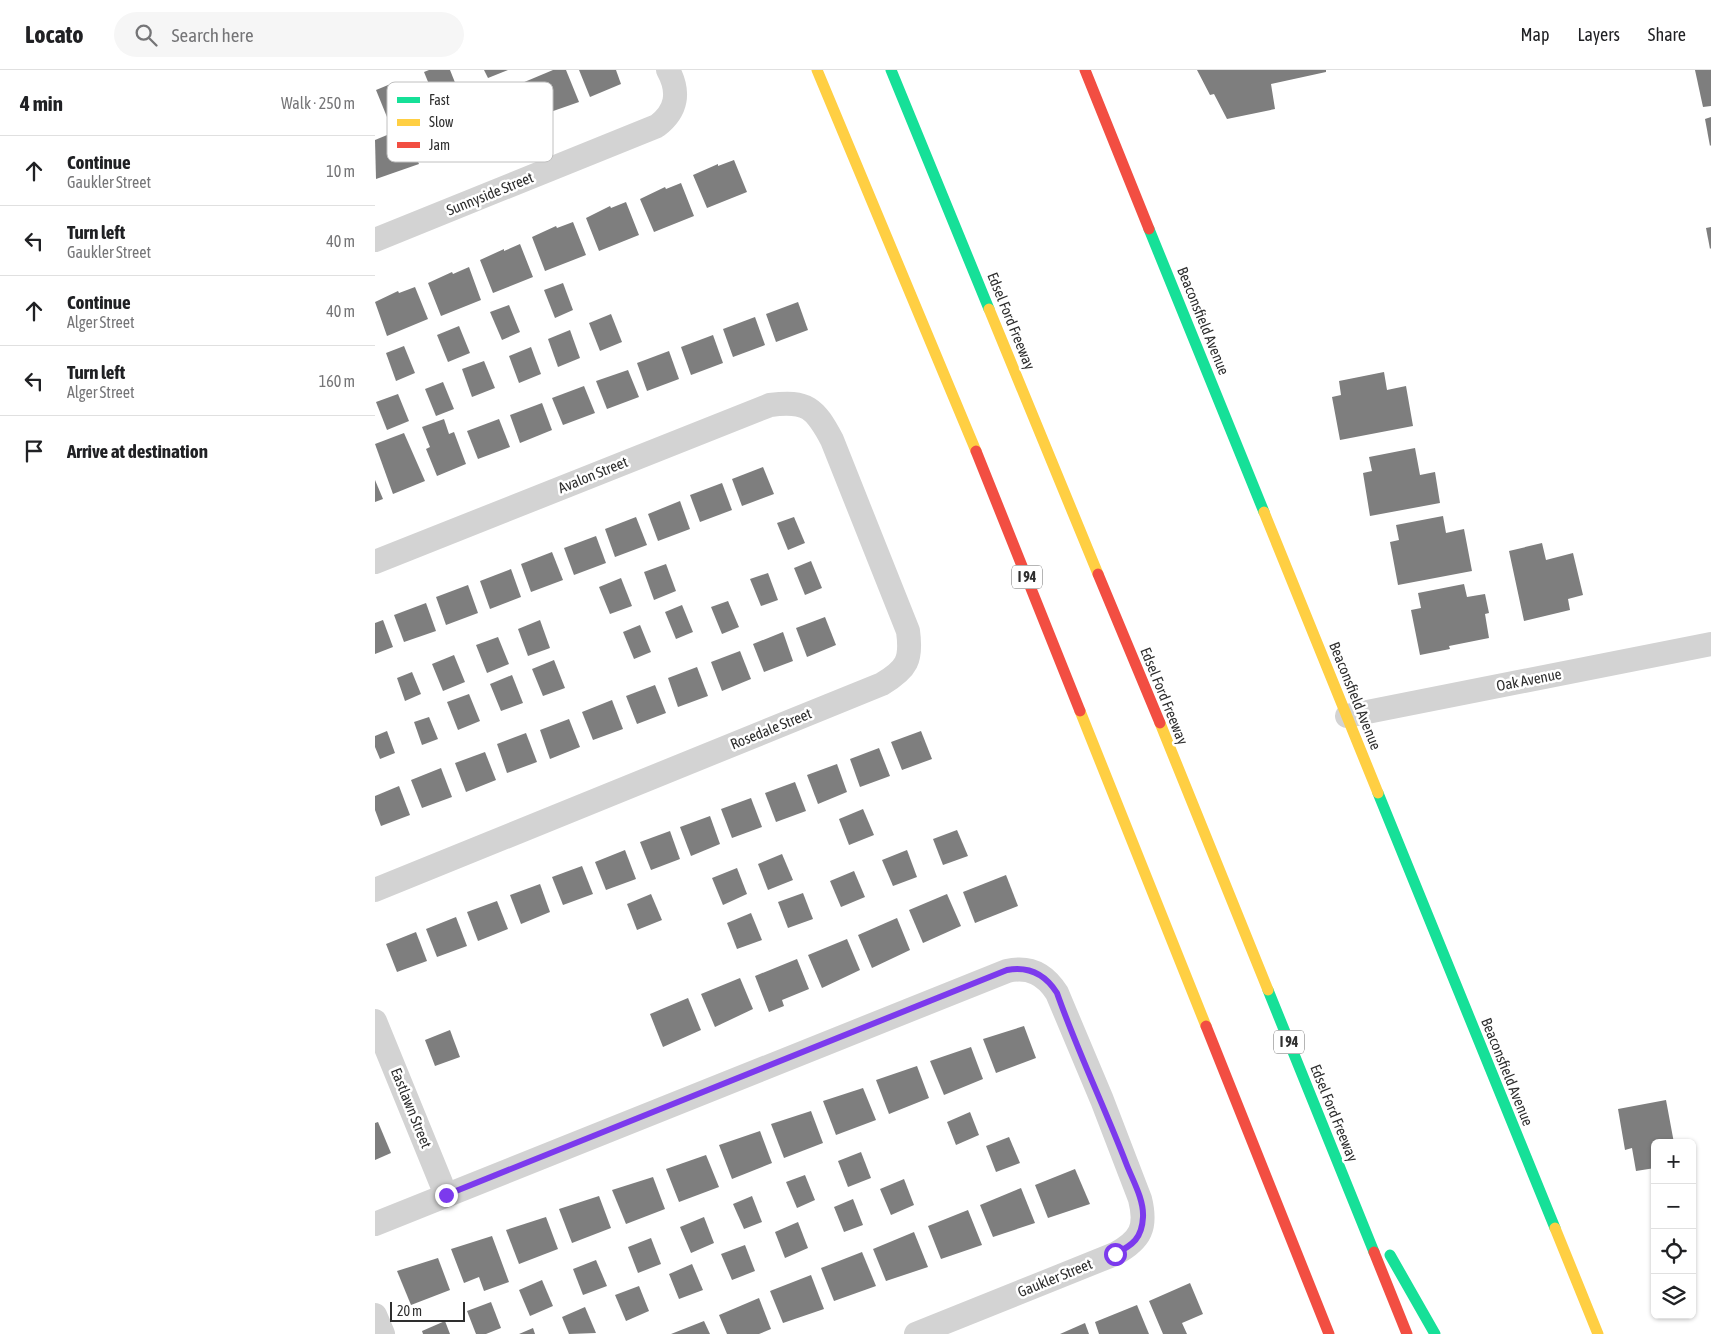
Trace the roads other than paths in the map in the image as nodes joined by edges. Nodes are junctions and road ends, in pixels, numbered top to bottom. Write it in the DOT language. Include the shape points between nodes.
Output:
graph roads {
  1 [pos="668,70"];
  2 [pos="817,70"];
  3 [pos="891,70"];
  4 [pos="1085,70"];
  5 [pos="375,240"];
  6 [pos="812,410"];
  7 [pos="375,562"];
  8 [pos="1711,644"];
  9 [pos="1347,716"];
  10 [pos="375,890"];
  11 [pos="375,1021"];
  12 [pos="1344,1177"];
  13 [pos="446,1195"];
  14 [pos="375,1224"];
  15 [pos="1309,1284"];
  16 [pos="375,1315"];
  17 [pos="383,1334"];
  18 [pos="916,1334"];
  19 [pos="1318,1334"];
  20 [pos="1329,1334"];
  21 [pos="1407,1334"];
  22 [pos="1435,1334"];
  23 [pos="1598,1334"];
  1 -- 5 [label="street, Sunnyside Street" via="676,94 673,108 657,126"];
  2 -- 15 [label="main road, I 94" via="981,463"];
  3 -- 12 [label="main road, Edsel Ford Freeway / I 94"];
  4 -- 9 [label="main road, Beaconsfield Avenue"];
  6 -- 7 [label="street, Avalon Street" via="792,402 770,405"];
  6 -- 10 [label="street, Rosedale Street" via="832,440 908,631 907,663 898,674 882,684"];
  8 -- 9 [label="street, Oak Avenue"];
  9 -- 23 [label="main road, Beaconsfield Avenue"];
  11 -- 13 [label="street, Eastlawn Street"];
  12 -- 21 [label="main road, Edsel Ford Freeway / I 94"];
  12 -- 22 [label="main road"];
  13 -- 14 [label="street, Gaukler Street"];
  13 -- 18 [label="street, Gaukler Street" via="1007,970 1032,970 1046,978 1054,988 1102,1100 1143,1212 1141,1230 1132,1245"];
  15 -- 19 [label="main road"];
  15 -- 20 [label="main road, I 94"];
  16 -- 17 [label="street"];
}
